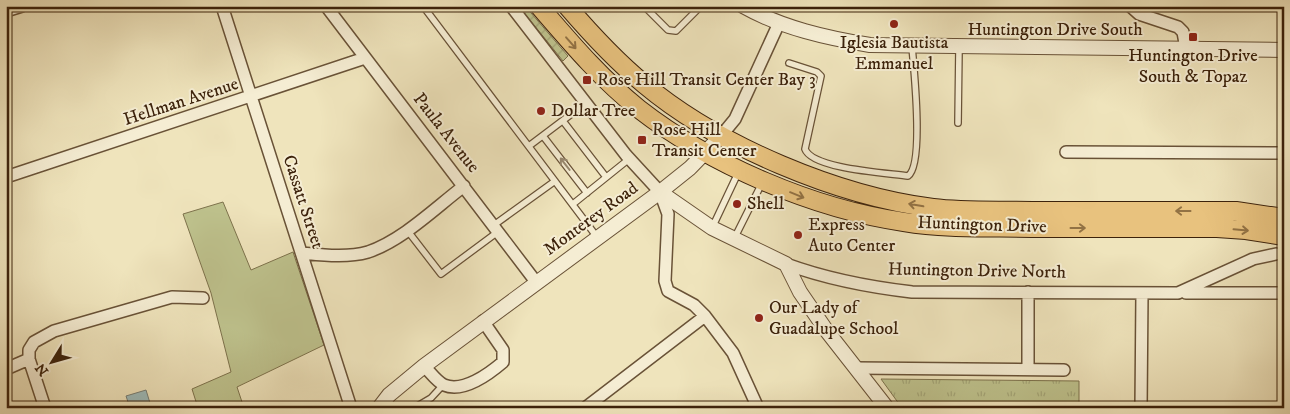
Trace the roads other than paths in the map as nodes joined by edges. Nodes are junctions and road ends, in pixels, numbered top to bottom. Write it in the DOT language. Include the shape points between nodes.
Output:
graph roads {
  1 [pos="22,6"];
  2 [pos="222,6"];
  3 [pos="326,6"];
  4 [pos="423,6"];
  5 [pos="511,6"];
  6 [pos="539,6"];
  7 [pos="567,6"];
  8 [pos="644,6"];
  9 [pos="701,6"];
  10 [pos="743,6"];
  11 [pos="1130,6"];
  12 [pos="6,11"];
  13 [pos="779,23"];
  14 [pos="912,47"];
  15 [pos="960,48"];
  16 [pos="1186,49"];
  17 [pos="1284,50"];
  18 [pos="365,58"];
  19 [pos="789,63"];
  20 [pos="250,97"];
  21 [pos="586,103"];
  22 [pos="563,120"];
  23 [pos="958,123"];
  24 [pos="543,136"];
  25 [pos="721,136"];
  26 [pos="529,146"];
  27 [pos="705,152"];
  28 [pos="1066,152"];
  29 [pos="1284,153"];
  30 [pos="629,159"];
  31 [pos="740,168"];
  32 [pos="6,177"];
  33 [pos="606,177"];
  34 [pos="555,180"];
  35 [pos="764,180"];
  36 [pos="464,186"];
  37 [pos="660,192"];
  38 [pos="587,193"];
  39 [pos="573,204"];
  40 [pos="1284,218"];
  41 [pos="496,228"];
  42 [pos="712,228"];
  43 [pos="407,230"];
  44 [pos="1284,236"];
  45 [pos="597,237"];
  46 [pos="734,239"];
  47 [pos="302,253"];
  48 [pos="1276,254"];
  49 [pos="786,264"];
  50 [pos="536,282"];
  51 [pos="1028,292"];
  52 [pos="1142,293"];
  53 [pos="1178,293"];
  54 [pos="1284,293"];
  55 [pos="203,298"];
  56 [pos="705,316"];
  57 [pos="483,321"];
  58 [pos="30,360"];
  59 [pos="424,366"];
  60 [pos="856,368"];
  61 [pos="6,369"];
  62 [pos="1028,369"];
  63 [pos="1064,370"];
  64 [pos="444,385"];
  65 [pos="383,406"];
  66 [pos="45,408"];
  67 [pos="351,408"];
  68 [pos="414,408"];
  69 [pos="585,408"];
  70 [pos="758,408"];
  71 [pos="886,408"];
  72 [pos="1141,408"];
  1 -- 12 [label="street"];
  2 -- 20 [label="street, Cassatt Street"];
  3 -- 18 [label="street, Paula Avenue"];
  4 -- 26 [label="lane"];
  5 -- 21 [label="street, Huntington Drive North"];
  6 -- 27 [label="main road, Huntington Drive, one-way" via="612,86 670,131"];
  7 -- 25 [label="main road, Huntington Drive" via="644,84 673,107"];
  8 -- 9 [label="lane" via="668,30 676,31"];
  10 -- 13 [label="street, Huntington Drive South"];
  11 -- 16 [label="street" via="1139,14 1178,27 1183,32"];
  13 -- 14 [label="street, Huntington Drive South" via="838,40"];
  13 -- 25 [label="street, Monterey Road" via="735,119"];
  14 -- 15 [label="street, Huntington Drive South"];
  14 -- 19 [label="lane" via="918,122 913,170 908,176 824,163 808,156 805,149 821,76"];
  15 -- 16 [label="street, Huntington Drive South"];
  15 -- 23 [label="lane"];
  16 -- 17 [label="street, Huntington Drive South"];
  18 -- 20 [label="street, Hellman Avenue"];
  18 -- 36 [label="street, Paula Avenue"];
  20 -- 32 [label="street, Hellman Avenue"];
  20 -- 47 [label="street, Cassatt Street"];
  21 -- 22 [label="lane"];
  21 -- 30 [label="street, Huntington Drive North"];
  22 -- 24 [label="lane"];
  22 -- 33 [label="lane"];
  24 -- 26 [label="lane"];
  38 -- 24 [label="lane, one-way"];
  25 -- 27 [label="street, Monterey Road"];
  40 -- 25 [label="main road, Huntington Drive, one-way" via="1236,211 934,208 838,187"];
  26 -- 34 [label="lane"];
  27 -- 31 [label="main road, Huntington Drive"];
  27 -- 37 [label="street, Monterey Road"];
  28 -- 29 [label="street"];
  30 -- 33 [label="lane"];
  30 -- 37 [label="street, Huntington Drive North"];
  31 -- 35 [label="main road, Huntington Drive"];
  31 -- 42 [label="lane" via="733,190"];
  33 -- 38 [label="lane"];
  34 -- 39 [label="lane"];
  34 -- 41 [label="lane"];
  35 -- 44 [label="main road, Huntington Drive, one-way" via="807,199 846,211 932,226 1217,228"];
  35 -- 46 [label="lane"];
  36 -- 41 [label="street, Paula Avenue"];
  36 -- 43 [label="street"];
  37 -- 42 [label="street, Huntington Drive North"];
  37 -- 45 [label="street, Monterey Road"];
  37 -- 56 [label="street" via="668,214 665,281 668,291 694,305"];
  38 -- 39 [label="lane"];
  39 -- 45 [label="lane"];
  41 -- 43 [label="lane" via="441,274"];
  41 -- 50 [label="street, Paula Avenue"];
  42 -- 46 [label="street, Huntington Drive North"];
  43 -- 47 [label="street" via="366,252 340,256"];
  45 -- 50 [label="street, Monterey Road"];
  46 -- 49 [label="street, Huntington Drive North"];
  47 -- 67 [label="street, Cassatt Street"];
  48 -- 53 [label="street, Huntington Drive North" via="1253,259"];
  49 -- 51 [label="street, Huntington Drive North" via="816,275 869,287 912,292"];
  49 -- 60 [label="street" via="800,292"];
  50 -- 57 [label="street, Monterey Road"];
  51 -- 52 [label="street, Huntington Drive North"];
  51 -- 62 [label="street"];
  52 -- 53 [label="street, Huntington Drive North"];
  52 -- 72 [label="street"];
  53 -- 54 [label="street"];
  55 -- 58 [label="street" via="172,296 54,331 34,342 29,350"];
  56 -- 69 [label="street"];
  56 -- 70 [label="street" via="733,352"];
  57 -- 59 [label="street, Monterey Road"];
  57 -- 64 [label="street" via="503,350 503,362 460,388"];
  58 -- 61 [label="street"];
  58 -- 66 [label="street"];
  59 -- 64 [label="street"];
  59 -- 65 [label="street, Monterey Road"];
  60 -- 62 [label="street"];
  60 -- 71 [label="street"];
  62 -- 63 [label="street"];
  64 -- 68 [label="lane"];
}
